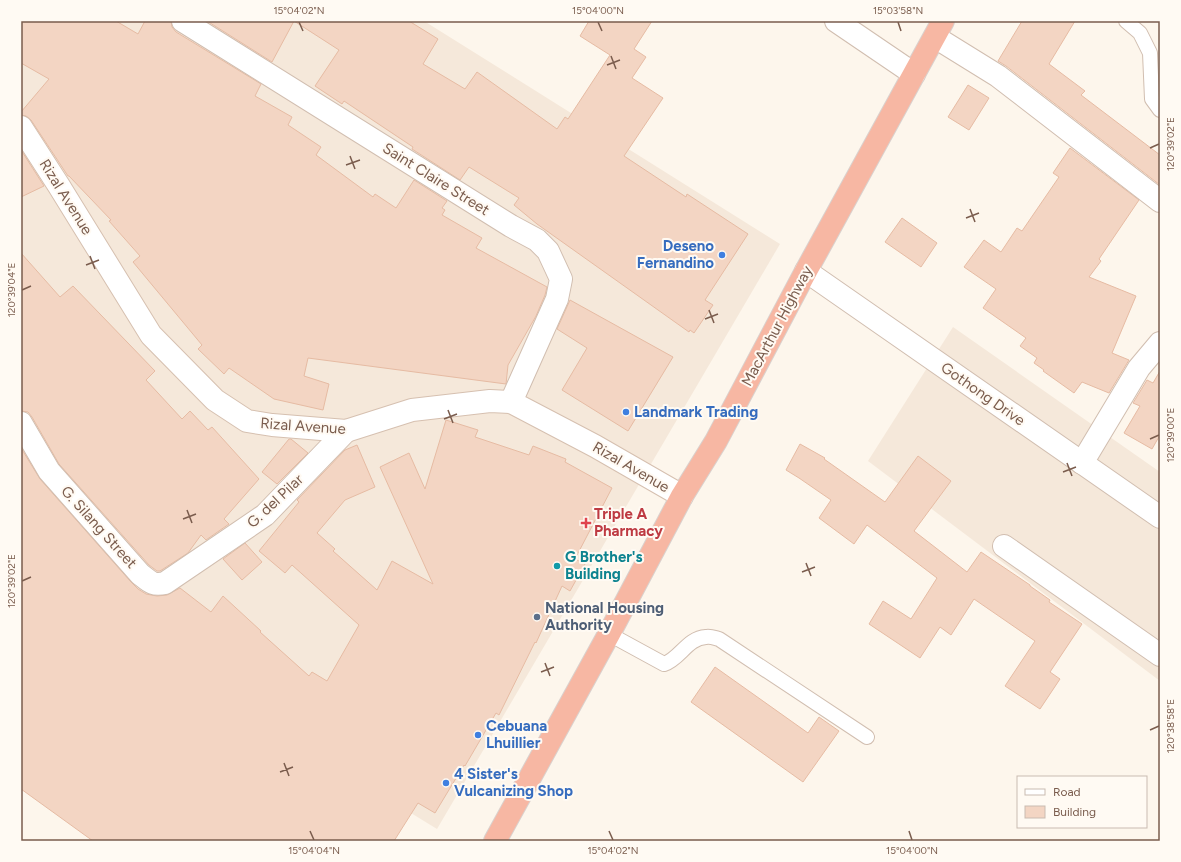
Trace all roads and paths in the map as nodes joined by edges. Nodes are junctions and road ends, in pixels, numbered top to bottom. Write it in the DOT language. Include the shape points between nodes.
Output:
graph roads {
  1 [pos="183,21"];
  2 [pos="836,21"];
  3 [pos="1126,21"];
  4 [pos="939,29"];
  5 [pos="914,74"];
  6 [pos="1160,110"];
  7 [pos="21,127"];
  8 [pos="1160,201"];
  9 [pos="806,271"];
  10 [pos="1160,343"];
  11 [pos="511,402"];
  12 [pos="21,423"];
  13 [pos="346,431"];
  14 [pos="1082,463"];
  15 [pos="682,496"];
  16 [pos="1160,517"];
  17 [pos="1004,546"];
  18 [pos="196,561"];
  19 [pos="609,634"];
  20 [pos="1160,655"];
  21 [pos="867,737"];
  22 [pos="495,841"];
  1 -- 11 [label="street, Saint Claire Street" via="536,240 548,251 561,279 557,298"];
  2 -- 5 [label="street"];
  3 -- 6 [label="lane" via="1140,33 1150,53 1152,100"];
  4 -- 5 [label="highway, MacArthur Highway"];
  4 -- 8 [label="street"];
  5 -- 9 [label="highway, MacArthur Highway"];
  7 -- 13 [label="street, Rizal Avenue" via="151,335 215,400 247,421"];
  9 -- 14 [label="street, Gothong Drive"];
  9 -- 15 [label="highway, MacArthur Highway" via="716,441"];
  10 -- 14 [label="street" via="1139,368"];
  11 -- 13 [label="street, Rizal Avenue" via="490,401 412,410"];
  11 -- 15 [label="street, Rizal Avenue"];
  12 -- 18 [label="street, G. Silang Street" via="49,471 140,574 150,582 158,585 165,583"];
  13 -- 18 [label="street, G. del Pilar" via="264,514"];
  14 -- 16 [label="street, Gothong Drive"];
  15 -- 19 [label="highway, MacArthur Highway"];
  17 -- 20 [label="street"];
  19 -- 21 [label="lane" via="664,664 670,662 697,638 719,638"];
  19 -- 22 [label="highway, MacArthur Highway"];
}
